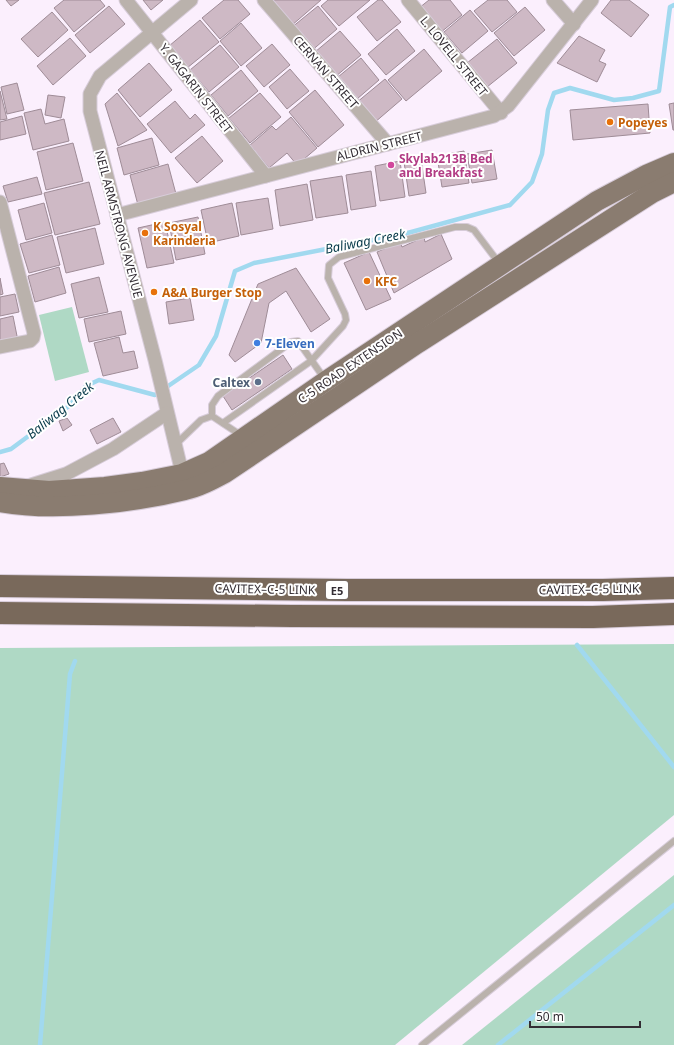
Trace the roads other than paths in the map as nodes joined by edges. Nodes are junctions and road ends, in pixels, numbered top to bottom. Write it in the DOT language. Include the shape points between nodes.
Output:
graph roads {
  1 [pos="126,0"];
  2 [pos="191,0"];
  3 [pos="264,0"];
  4 [pos="408,0"];
  5 [pos="553,0"];
  6 [pos="592,0"];
  7 [pos="574,24"];
  8 [pos="152,32"];
  9 [pos="500,112"];
  10 [pos="388,144"];
  11 [pos="674,162"];
  12 [pos="266,176"];
  13 [pos="674,182"];
  14 [pos="0,202"];
  15 [pos="117,215"];
  16 [pos="501,267"];
  17 [pos="0,348"];
  18 [pos="311,361"];
  19 [pos="326,381"];
  20 [pos="167,413"];
  21 [pos="212,416"];
  22 [pos="223,423"];
  23 [pos="245,438"];
  24 [pos="175,446"];
  25 [pos="184,482"];
  26 [pos="4,493"];
  27 [pos="0,586"];
  28 [pos="674,588"];
  29 [pos="0,613"];
  30 [pos="674,614"];
  31 [pos="674,841"];
  32 [pos="422,1045"];
  1 -- 8 [label="street, Y. GAGARIN STREET"];
  2 -- 8 [label="street, NEIL ARMSTRONG AVENUE"];
  3 -- 10 [label="street, CERNAN STREET"];
  4 -- 9 [label="street, L. LOVELL STREET"];
  5 -- 7 [label="street"];
  6 -- 7 [label="street, ALDRIN STREET"];
  7 -- 9 [label="street, ALDRIN STREET" via="514,99"];
  8 -- 12 [label="street, Y. GAGARIN STREET"];
  8 -- 15 [label="street, NEIL ARMSTRONG AVENUE" via="100,76 90,94 90,111"];
  9 -- 10 [label="street, ALDRIN STREET" via="485,119"];
  10 -- 12 [label="street, ALDRIN STREET"];
  11 -- 16 [label="main road, C-5 ROAD EXTENSION" via="597,202"];
  12 -- 15 [label="street, ALDRIN STREET"];
  13 -- 25 [label="main road, C-5 ROAD EXTENSION" via="652,193 418,343 225,474"];
  14 -- 17 [label="street" via="34,333 30,341"];
  15 -- 20 [label="street, NEIL ARMSTRONG AVENUE"];
  16 -- 18 [label="lane" via="474,230 467,226 339,257 329,265 328,278 346,320"];
  16 -- 19 [label="main road, C-5 ROAD EXTENSION"];
  18 -- 19 [label="lane"];
  18 -- 21 [label="lane" via="298,341 291,342 218,396 212,405"];
  18 -- 22 [label="lane"];
  19 -- 23 [label="main road, C-5 ROAD EXTENSION"];
  20 -- 24 [label="street, NEIL ARMSTRONG AVENUE"];
  20 -- 26 [label="street" via="113,449 66,474"];
  21 -- 22 [label="lane"];
  21 -- 24 [label="lane" via="201,420"];
  22 -- 23 [label="lane"];
  23 -- 25 [label="main road, C-5 ROAD EXTENSION"];
  24 -- 25 [label="street, NEIL ARMSTRONG AVENUE"];
  25 -- 26 [label="main road, C-5 ROAD EXTENSION" via="142,482"];
  27 -- 28 [label="highway, CAVITEX–C-5 LINK / E5" via="354,590"];
  29 -- 30 [label="highway, E5" via="593,617"];
  31 -- 32 [label="lane"];
}
